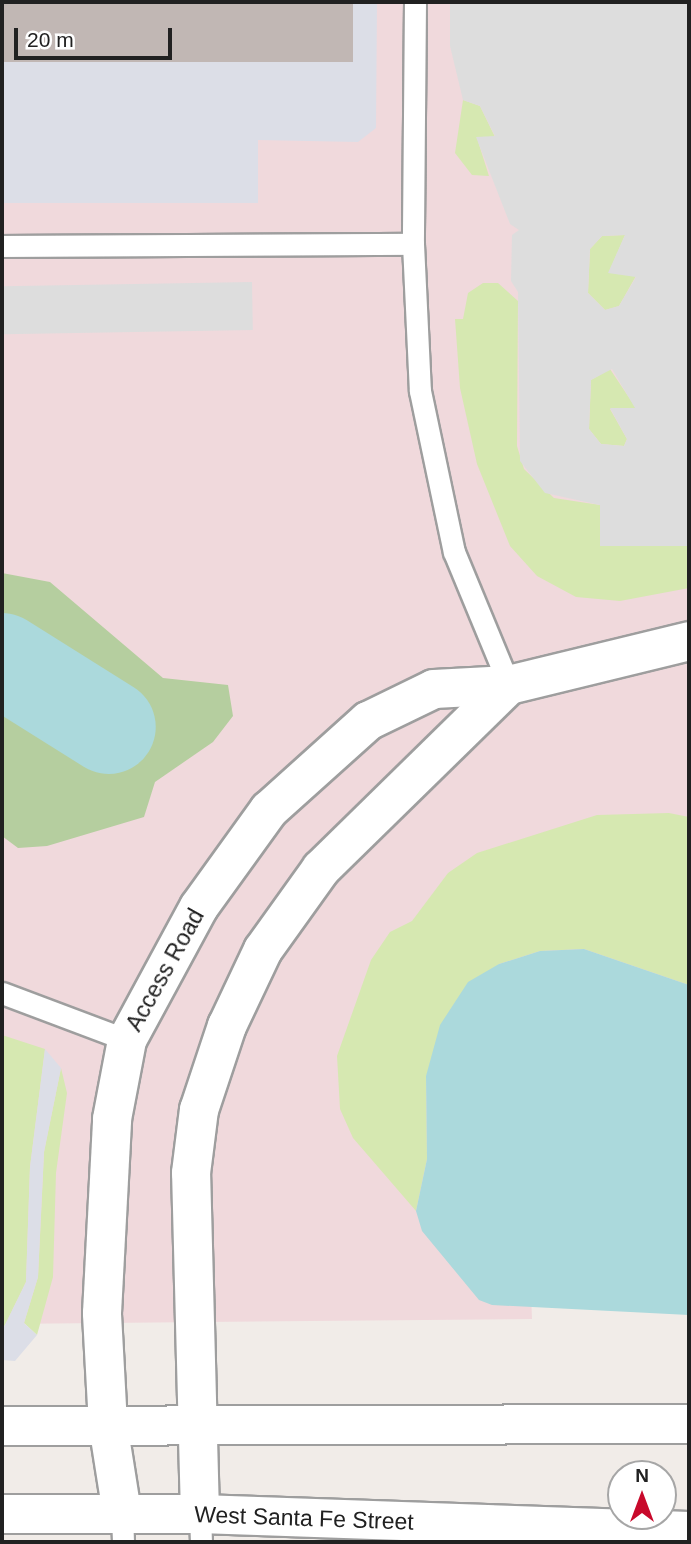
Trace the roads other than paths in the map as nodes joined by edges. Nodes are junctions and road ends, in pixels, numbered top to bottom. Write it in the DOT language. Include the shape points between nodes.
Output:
graph roads {
  1 [pos="415,2"];
  2 [pos="413,244"];
  3 [pos="2,246"];
  4 [pos="689,641"];
  5 [pos="509,685"];
  6 [pos="2,993"];
  7 [pos="127,1040"];
  8 [pos="689,1424"];
  9 [pos="108,1425"];
  10 [pos="200,1425"];
  11 [pos="2,1426"];
  12 [pos="2,1514"];
  13 [pos="123,1527"];
  14 [pos="200,1528"];
  15 [pos="689,1531"];
  1 -- 2 [label="lane"];
  2 -- 3 [label="lane"];
  2 -- 5 [label="lane" via="420,391 432,462 454,552"];
  4 -- 5 [label="street, Access Road"];
  5 -- 7 [label="street, Access Road" via="434,689 368,721 269,810 199,907"];
  5 -- 10 [label="street" via="321,869 262,950 227,1026 199,1110 191,1172"];
  6 -- 7 [label="lane"];
  7 -- 9 [label="street, Access Road" via="103,1218"];
  8 -- 10 [label="street"];
  9 -- 10 [label="street"];
  9 -- 11 [label="street"];
  9 -- 13 [label="street, Access Road"];
  10 -- 14 [label="street"];
  12 -- 13 [label="street, West Santa Fe Street"];
  13 -- 14 [label="street, West Santa Fe Street"];
  14 -- 15 [label="street, West Santa Fe Street"];
}
